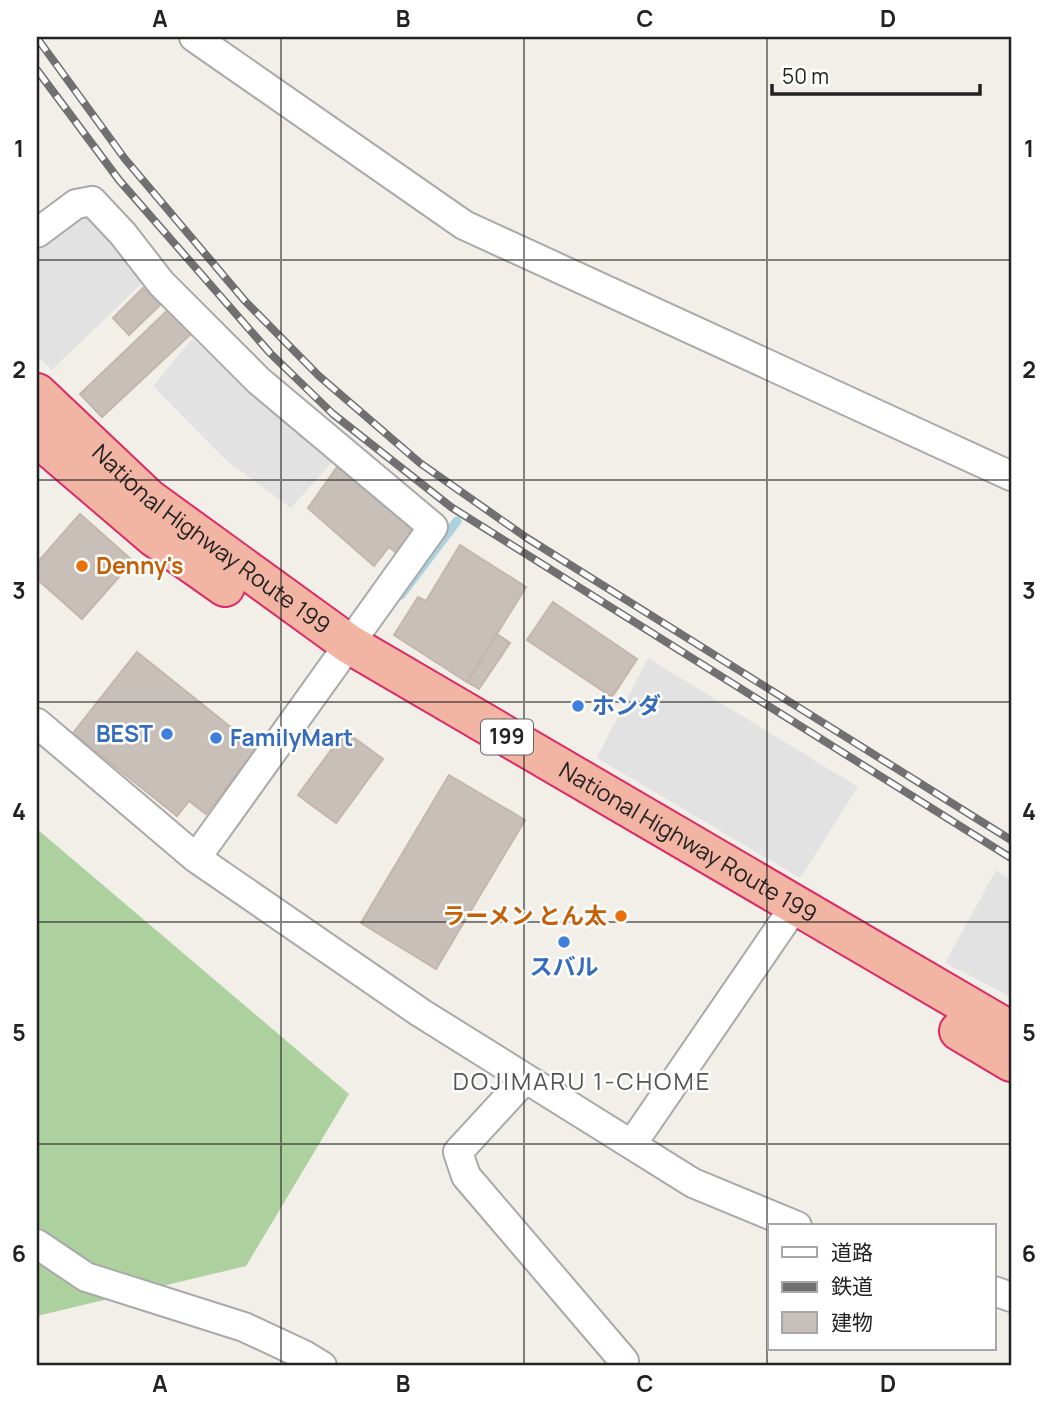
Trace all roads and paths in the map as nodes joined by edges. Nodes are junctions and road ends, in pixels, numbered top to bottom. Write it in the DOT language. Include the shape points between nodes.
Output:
graph roads {
  1 [pos="194,37"];
  2 [pos="37,233"];
  3 [pos="37,393"];
  4 [pos="37,436"];
  5 [pos="1011,476"];
  6 [pos="341,655"];
  7 [pos="37,723"];
  8 [pos="196,858"];
  9 [pos="787,916"];
  10 [pos="1011,1031"];
  11 [pos="1011,1062"];
  12 [pos="525,1079"];
  13 [pos="632,1144"];
  14 [pos="792,1224"];
  15 [pos="37,1244"];
  16 [pos="321,1366"];
  17 [pos="621,1366"];
  1 -- 5 [label="street" via="464,225"];
  2 -- 6 [label="street" via="76,204 92,201 160,283 259,381 433,527"];
  3 -- 6 [label="highway, National Highway Route 199 / 199" via="149,499"];
  4 -- 6 [label="highway, National Highway Route 199 / 199" via="154,537"];
  6 -- 8 [label="street"];
  6 -- 9 [label="highway, National Highway Route 199 / 199"];
  7 -- 8 [label="street"];
  8 -- 12 [label="street"];
  9 -- 10 [label="highway, National Highway Route 199 / 199"];
  9 -- 11 [label="highway, National Highway Route 199 / 199"];
  9 -- 13 [label="street"];
  12 -- 13 [label="street"];
  12 -- 17 [label="street" via="458,1152 466,1176 624,1361"];
  13 -- 14 [label="street" via="693,1183"];
  15 -- 16 [label="street" via="86,1277 244,1327"];
}
